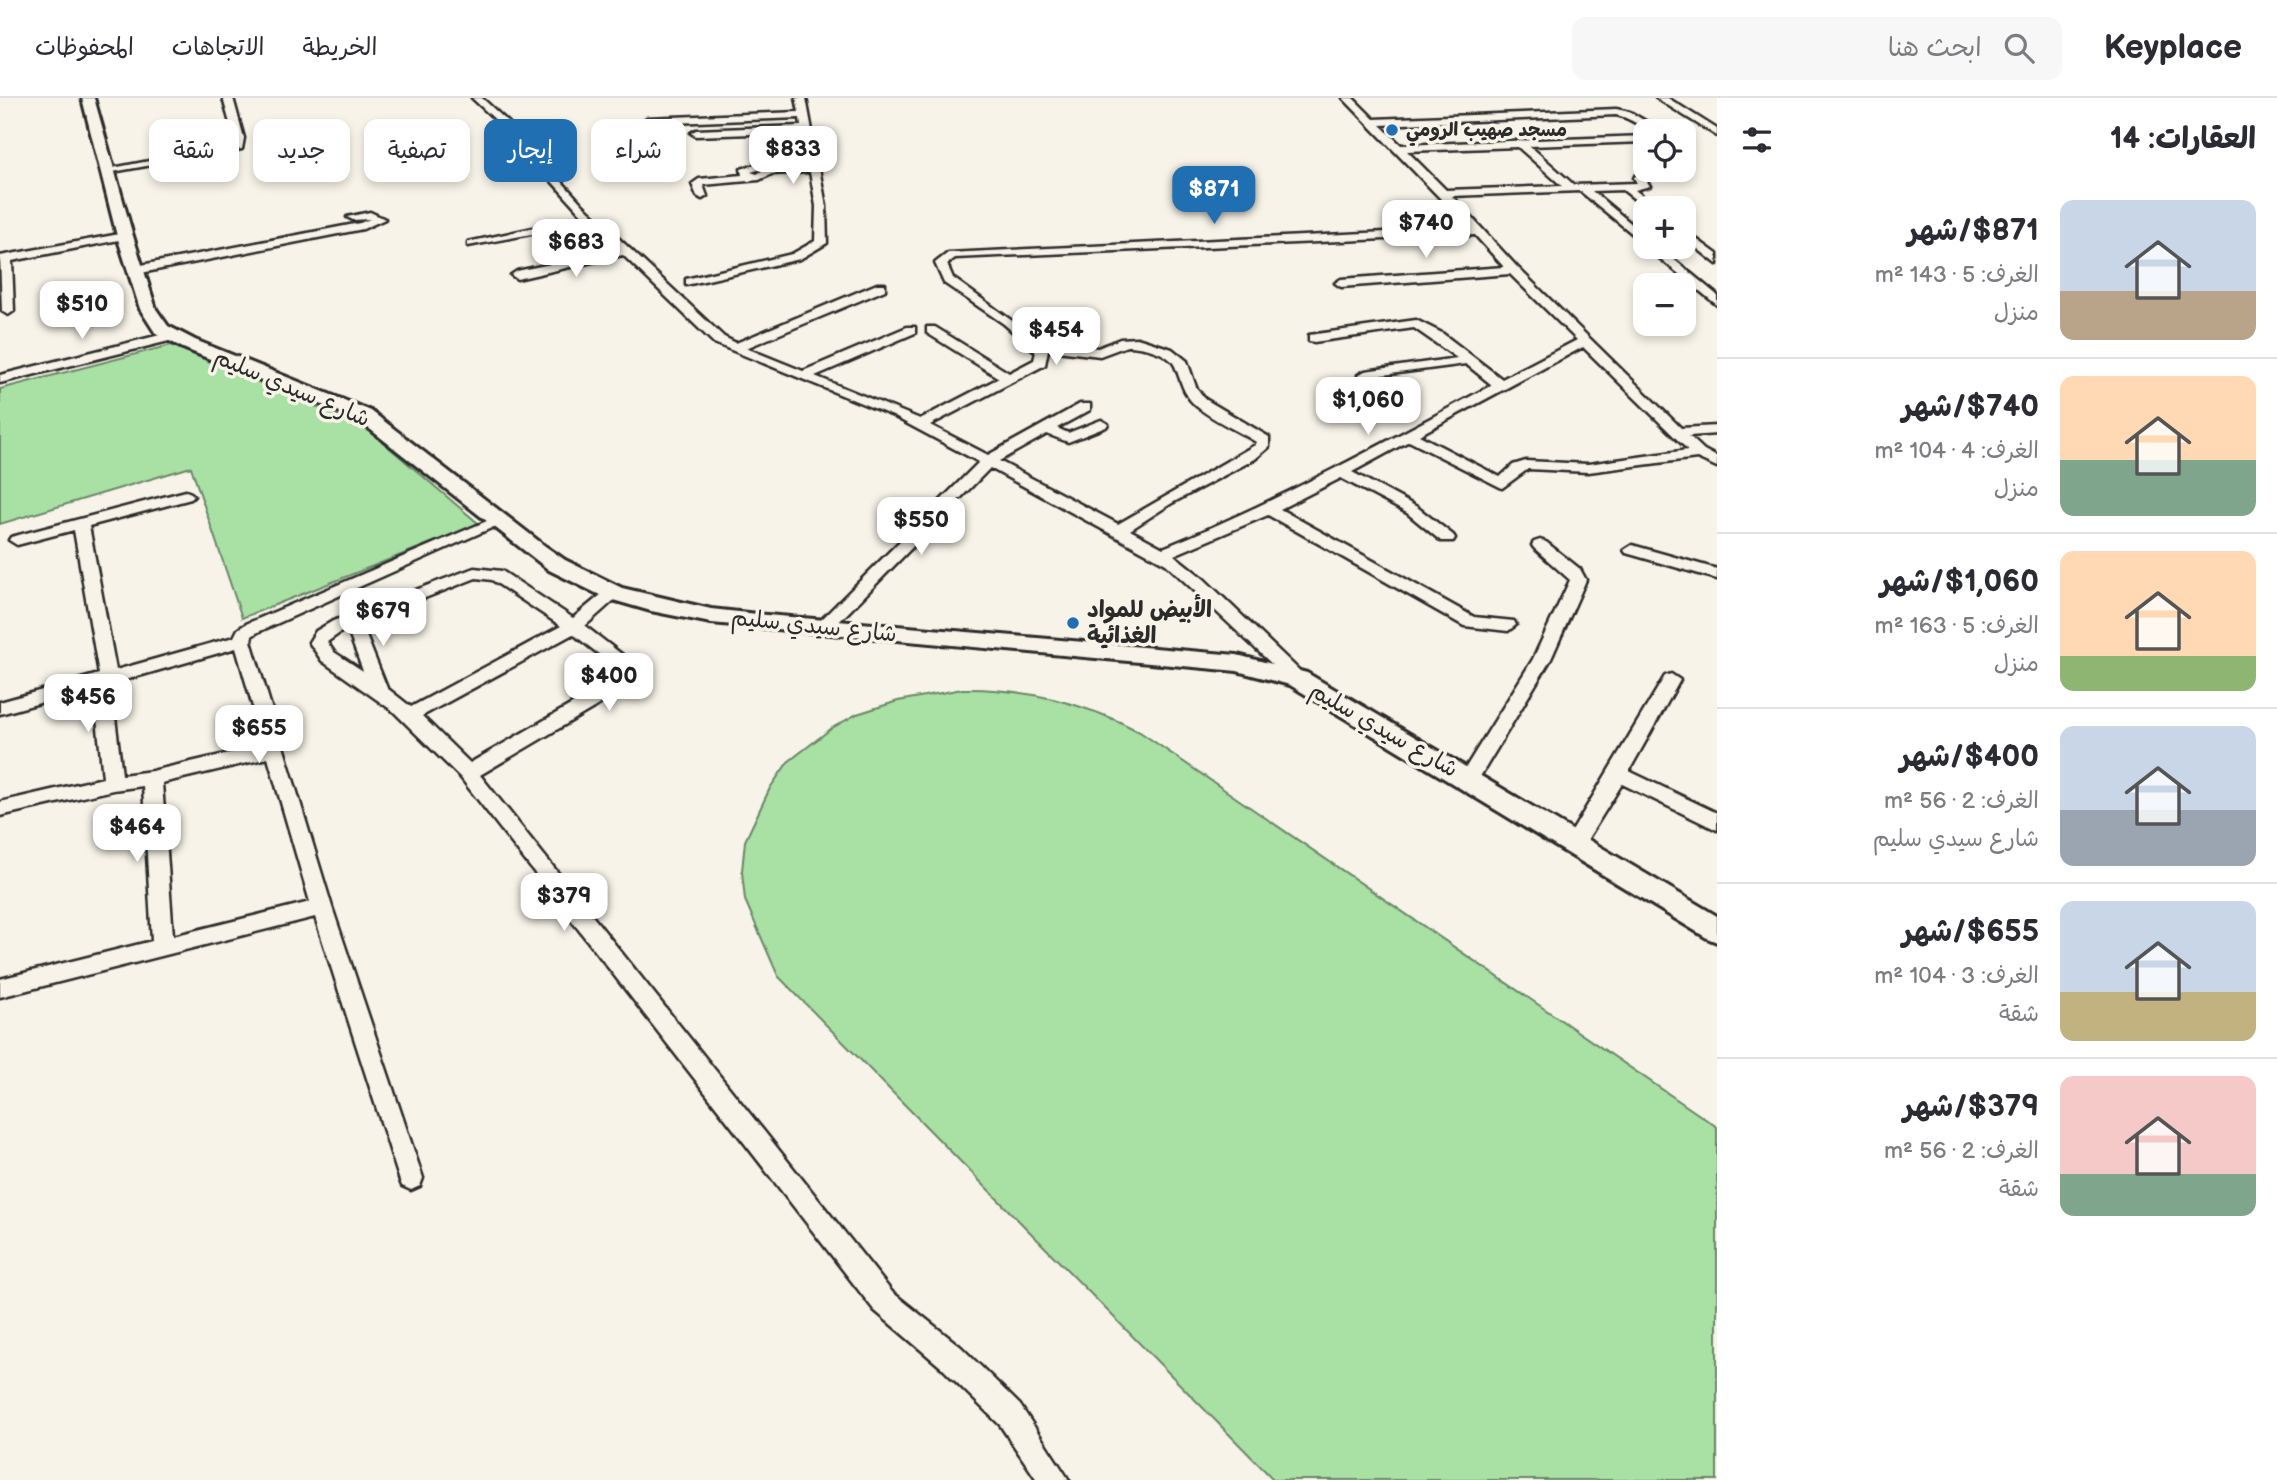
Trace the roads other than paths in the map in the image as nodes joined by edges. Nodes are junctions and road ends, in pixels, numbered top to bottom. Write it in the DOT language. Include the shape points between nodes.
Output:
graph roads {
  1 [pos="88,98"];
  2 [pos="228,98"];
  3 [pos="477,98"];
  4 [pos="800,98"];
  5 [pos="1348,98"];
  6 [pos="1661,98"];
  7 [pos="804,114"];
  8 [pos="686,119"];
  9 [pos="1636,119"];
  10 [pos="1717,121"];
  11 [pos="1372,122"];
  12 [pos="1701,122"];
  13 [pos="806,129"];
  14 [pos="696,133"];
  15 [pos="1717,133"];
  16 [pos="1633,139"];
  17 [pos="1521,144"];
  18 [pos="1399,148"];
  19 [pos="814,169"];
  20 [pos="107,170"];
  21 [pos="1642,182"];
  22 [pos="1577,188"];
  23 [pos="1629,189"];
  24 [pos="1443,193"];
  25 [pos="702,196"];
  26 [pos="1638,196"];
  27 [pos="353,216"];
  28 [pos="592,219"];
  29 [pos="1478,231"];
  30 [pos="1633,232"];
  31 [pos="125,236"];
  32 [pos="1696,243"];
  33 [pos="472,244"];
  34 [pos="628,251"];
  35 [pos="1666,259"];
  36 [pos="3,260"];
  37 [pos="1717,260"];
  38 [pos="136,270"];
  39 [pos="1513,270"];
  40 [pos="517,275"];
  41 [pos="690,282"];
  42 [pos="1341,283"];
  43 [pos="881,287"];
  44 [pos="1717,301"];
  45 [pos="8,311"];
  46 [pos="911,330"];
  47 [pos="931,330"];
  48 [pos="172,337"];
  49 [pos="1314,338"];
  50 [pos="1584,341"];
  51 [pos="1037,345"];
  52 [pos="734,348"];
  53 [pos="1468,360"];
  54 [pos="1365,375"];
  55 [pos="803,376"];
  56 [pos="1008,378"];
  57 [pos="0,379"];
  58 [pos="1501,385"];
  59 [pos="1085,407"];
  60 [pos="921,424"];
  61 [pos="1101,424"];
  62 [pos="1046,429"];
  63 [pos="1717,430"];
  64 [pos="1677,432"];
  65 [pos="1408,435"];
  66 [pos="1699,453"];
  67 [pos="989,461"];
  68 [pos="1717,463"];
  69 [pos="1342,472"];
  70 [pos="186,496"];
  71 [pos="1268,509"];
  72 [pos="499,521"];
  73 [pos="81,523"];
  74 [pos="1118,530"];
  75 [pos="1447,538"];
  76 [pos="17,540"];
  77 [pos="1540,545"];
  78 [pos="1632,550"];
  79 [pos="1162,554"];
  80 [pos="1717,574"];
  81 [pos="614,593"];
  82 [pos="352,620"];
  83 [pos="1508,625"];
  84 [pos="574,626"];
  85 [pos="823,628"];
  86 [pos="242,641"];
  87 [pos="1298,679"];
  88 [pos="106,680"];
  89 [pos="1671,680"];
  90 [pos="379,689"];
  91 [pos="0,708"];
  92 [pos="410,715"];
  93 [pos="276,749"];
  94 [pos="468,773"];
  95 [pos="1618,774"];
  96 [pos="152,778"];
  97 [pos="1468,780"];
  98 [pos="113,783"];
  99 [pos="0,809"];
  100 [pos="1717,822"];
  101 [pos="1575,843"];
  102 [pos="322,907"];
  103 [pos="1715,924"];
  104 [pos="163,947"];
  105 [pos="0,988"];
  106 [pos="411,1178"];
  107 [pos="1054,1480"];
  1 -- 20 [label="main road, شارع سيدي سليم"];
  2 -- 20 [label="street" via="238,147"];
  3 -- 28 [label="street"];
  4 -- 7 [label="street"];
  5 -- 11 [label="street"];
  6 -- 12 [label="street"];
  7 -- 8 [label="street"];
  7 -- 13 [label="street"];
  9 -- 11 [label="street" via="1612,111"];
  10 -- 12 [label="street"];
  11 -- 18 [label="street"];
  12 -- 15 [label="street"];
  13 -- 14 [label="street"];
  13 -- 19 [label="street"];
  16 -- 17 [label="street"];
  17 -- 18 [label="street"];
  17 -- 22 [label="street"];
  18 -- 24 [label="street"];
  19 -- 25 [label="street" via="751,168 744,172 748,176 699,182"];
  19 -- 41 [label="street" via="821,243 796,257"];
  20 -- 31 [label="main road, شارع سيدي سليم"];
  21 -- 23 [label="street" via="1645,187"];
  22 -- 23 [label="street"];
  22 -- 24 [label="street"];
  22 -- 30 [label="street"];
  23 -- 26 [label="street"];
  24 -- 29 [label="street"];
  27 -- 38 [label="street" via="379,219 363,226"];
  28 -- 33 [label="street"];
  28 -- 34 [label="street"];
  29 -- 39 [label="street"];
  29 -- 51 [label="street" via="945,258 941,263 948,280"];
  31 -- 36 [label="street"];
  31 -- 38 [label="main road, شارع سيدي سليم"];
  32 -- 37 [label="street"];
  34 -- 40 [label="street"];
  34 -- 52 [label="street" via="708,330"];
  35 -- 44 [label="street"];
  36 -- 45 [label="street"];
  38 -- 48 [label="main road, شارع سيدي سليم" via="148,309"];
  39 -- 42 [label="street"];
  39 -- 50 [label="street"];
  43 -- 52 [label="street"];
  46 -- 55 [label="street"];
  47 -- 56 [label="street"];
  48 -- 57 [label="street"];
  48 -- 72 [label="main road, شارع سيدي سليم" via="364,415"];
  49 -- 53 [label="street" via="1416,324"];
  50 -- 58 [label="street"];
  50 -- 64 [label="street"];
  51 -- 56 [label="street" via="1043,352 1040,362"];
  51 -- 74 [label="street" via="1085,352 1100,352 1125,342 1152,346 1180,361 1189,388 1200,402 1264,440 1250,456"];
  52 -- 55 [label="street"];
  53 -- 54 [label="street"];
  53 -- 58 [label="street"];
  55 -- 60 [label="street"];
  56 -- 60 [label="street"];
  58 -- 65 [label="street"];
  59 -- 62 [label="street"];
  60 -- 67 [label="street"];
  61 -- 62 [label="street" via="1068,438"];
  62 -- 67 [label="street"];
  63 -- 64 [label="street"];
  64 -- 66 [label="street"];
  65 -- 66 [label="street" via="1502,484 1526,466 1588,468"];
  65 -- 69 [label="street"];
  66 -- 68 [label="street"];
  67 -- 74 [label="street"];
  67 -- 85 [label="street"];
  69 -- 71 [label="street"];
  69 -- 75 [label="street" via="1412,510"];
  70 -- 73 [label="street"];
  71 -- 79 [label="street"];
  71 -- 83 [label="street" via="1470,622"];
  72 -- 81 [label="main road, شارع سيدي سليم" via="557,565"];
  72 -- 86 [label="street" via="251,628"];
  73 -- 76 [label="street"];
  73 -- 88 [label="street"];
  74 -- 79 [label="street"];
  77 -- 97 [label="street" via="1578,580 1542,659"];
  78 -- 80 [label="street"];
  79 -- 87 [label="street"];
  81 -- 84 [label="street"];
  81 -- 85 [label="main road, شارع سيدي سليم" via="711,616"];
  82 -- 84 [label="street" via="474,573 486,573"];
  82 -- 90 [label="street"];
  82 -- 90 [label="street" via="322,635 318,642 322,653"];
  84 -- 92 [label="street"];
  84 -- 94 [label="street" via="627,667 628,680"];
  85 -- 87 [label="main road, شارع سيدي سليم" via="1237,663"];
  86 -- 88 [label="street"];
  86 -- 93 [label="street"];
  87 -- 97 [label="main road, شارع سيدي سليم"];
  88 -- 91 [label="street"];
  88 -- 98 [label="street"];
  89 -- 95 [label="street"];
  90 -- 92 [label="street"];
  92 -- 94 [label="street"];
  93 -- 96 [label="street"];
  93 -- 102 [label="street"];
  94 -- 107 [label="street" via="883,1301 951,1357 1010,1415"];
  95 -- 100 [label="street"];
  95 -- 101 [label="street"];
  96 -- 98 [label="street"];
  96 -- 104 [label="street"];
  97 -- 101 [label="main road, شارع سيدي سليم"];
  98 -- 99 [label="street"];
  101 -- 103 [label="main road, شارع سيدي سليم"];
  102 -- 104 [label="street"];
  102 -- 106 [label="street"];
  104 -- 105 [label="street"];
}
